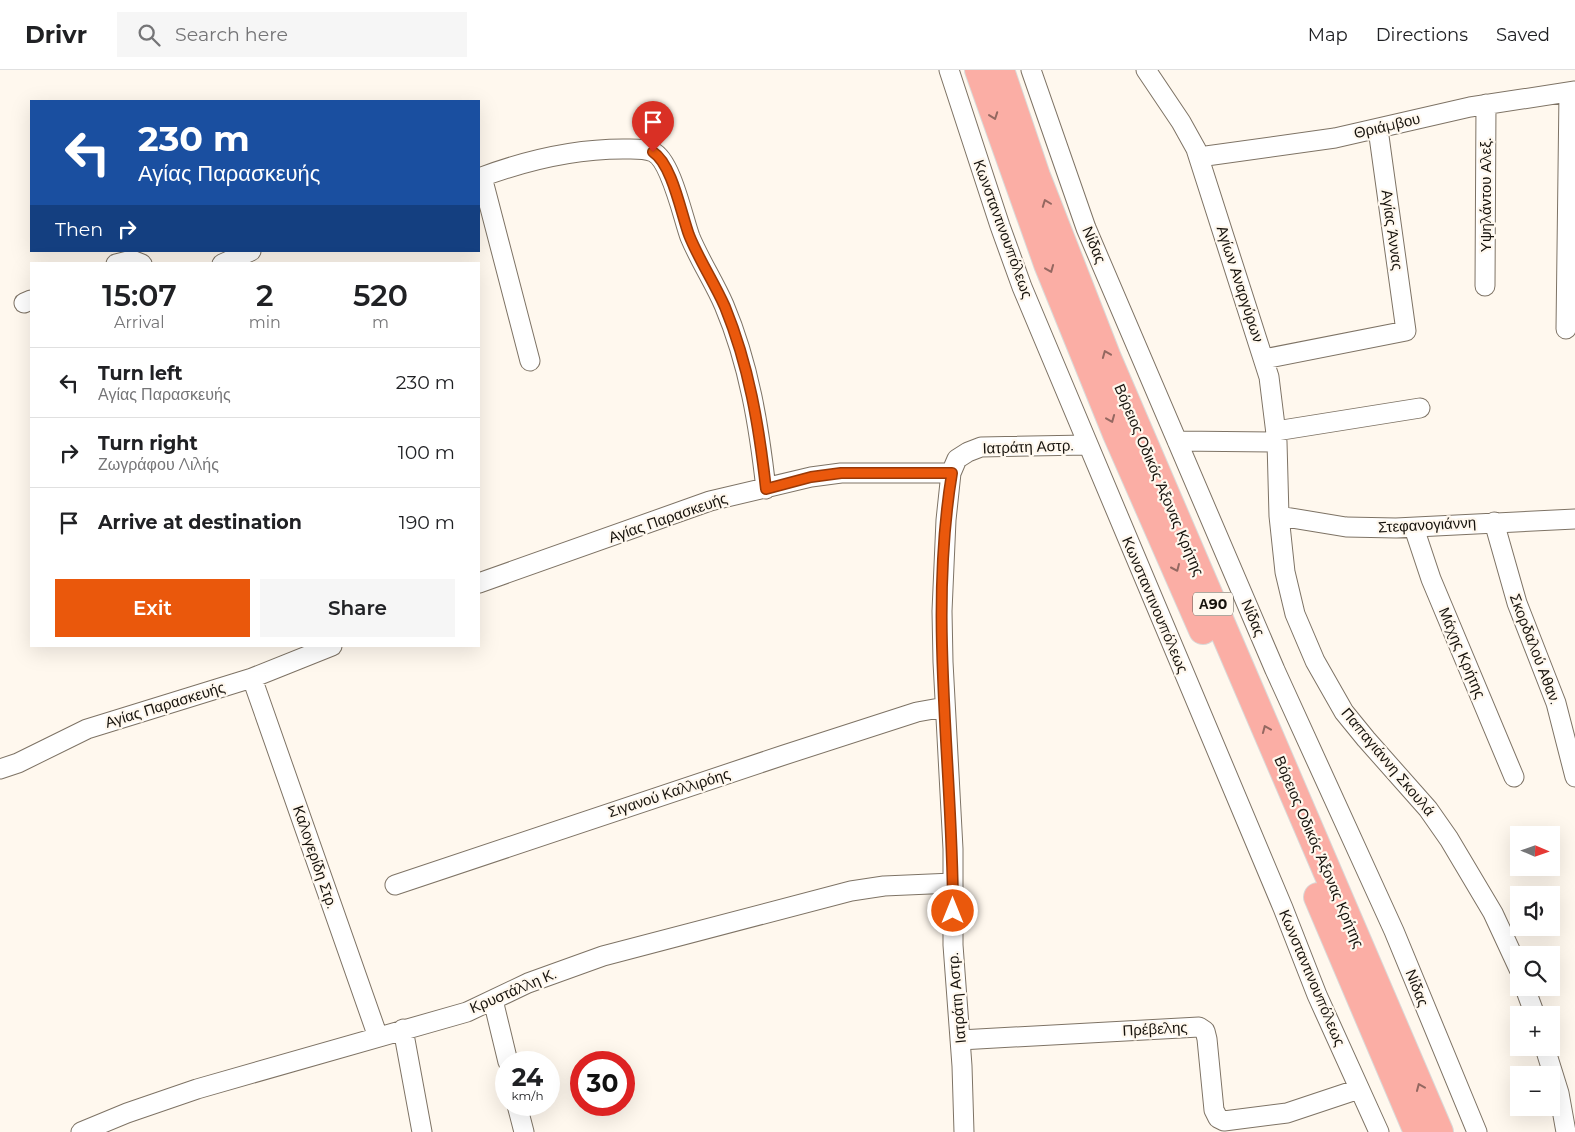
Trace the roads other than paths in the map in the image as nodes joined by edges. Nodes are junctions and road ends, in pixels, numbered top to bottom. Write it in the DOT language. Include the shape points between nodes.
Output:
graph roads {
  1 [pos="949,70"];
  2 [pos="979,70"];
  3 [pos="1000,70"];
  4 [pos="1031,70"];
  5 [pos="1146,70"];
  6 [pos="1572,92"];
  7 [pos="1486,104"];
  8 [pos="1378,129"];
  9 [pos="1199,156"];
  10 [pos="480,178"];
  11 [pos="249,252"];
  12 [pos="124,262"];
  13 [pos="137,262"];
  14 [pos="228,262"];
  15 [pos="1485,286"];
  16 [pos="1566,330"];
  17 [pos="1264,359"];
  18 [pos="530,361"];
  19 [pos="1420,408"];
  20 [pos="1276,437"];
  21 [pos="1177,441"];
  22 [pos="1087,445"];
  23 [pos="952,473"];
  24 [pos="766,489"];
  25 [pos="1279,516"];
  26 [pos="1575,519"];
  27 [pos="1494,522"];
  28 [pos="1414,528"];
  29 [pos="480,583"];
  30 [pos="330,647"];
  31 [pos="252,678"];
  32 [pos="945,707"];
  33 [pos="0,769"];
  34 [pos="1514,777"];
  35 [pos="1575,777"];
  36 [pos="953,883"];
  37 [pos="395,885"];
  38 [pos="1510,950"];
  39 [pos="493,1000"];
  40 [pos="403,1030"];
  41 [pos="378,1037"];
  42 [pos="960,1040"];
  43 [pos="505,1051"];
  44 [pos="1547,1056"];
  45 [pos="1360,1090"];
  46 [pos="520,1116"];
  47 [pos="81,1132"];
  48 [pos="422,1132"];
  49 [pos="524,1132"];
  50 [pos="964,1132"];
  51 [pos="1379,1132"];
  52 [pos="1418,1132"];
  53 [pos="1439,1132"];
  54 [pos="1477,1132"];
  55 [pos="1566,1132"];
  1 -- 22 [label="street, Κωνσταντινουπόλεως" via="1022,287"];
  2 -- 52 [label="highway, Βόρειος Οδικός Άξονας Κρήτης / Α90, one-way" via="1048,264 1117,434"];
  53 -- 3 [label="highway, Βόρειος Οδικός Άξονας Κρήτης / Α90, one-way" via="1107,358 1036,176"];
  4 -- 21 [label="street, Νίδας" via="1086,228"];
  5 -- 9 [label="street, Αγίων Αναργύρων" via="1185,128"];
  6 -- 7 [label="street, Θριάμβου"];
  6 -- 16 [label="street"];
  7 -- 8 [label="street, Θριάμβου"];
  7 -- 15 [label="street, Υψηλάντου Αλεξ."];
  8 -- 9 [label="street, Θριάμβου"];
  8 -- 17 [label="street, Αγίας Άννας" via="1406,331"];
  9 -- 17 [label="street, Αγίων Αναργύρων"];
  10 -- 18 [label="street"];
  10 -- 24 [label="street" via="588,150 642,149 659,156 666,167 690,238 722,300 737,338 757,416"];
  11 -- 14 [label="street"];
  12 -- 13 [label="street"];
  17 -- 20 [label="street, Αγίων Αναργύρων"];
  19 -- 20 [label="street"];
  20 -- 21 [label="street"];
  20 -- 25 [label="street, Αγίων Αναργύρων"];
  21 -- 54 [label="street, Νίδας" via="1275,670 1394,930"];
  22 -- 23 [label="street, Ιατράτη Αστρ." via="980,447 957,459"];
  22 -- 45 [label="street, Κωνσταντινουπόλεως" via="1317,995"];
  23 -- 24 [label="street, Αγίας Παρασκευής" via="841,473"];
  23 -- 32 [label="street, Ιατράτη Αστρ." via="942,601"];
  24 -- 29 [label="street, Αγίας Παρασκευής" via="710,501"];
  25 -- 28 [label="street, Στεφανογιάννη" via="1346,527"];
  25 -- 38 [label="street, Παπαγιάννη Σκουλά" via="1289,592 1315,661 1349,717 1443,830 1493,913"];
  26 -- 27 [label="street, Στεφανογιάννη"];
  27 -- 28 [label="street, Στεφανογιάννη"];
  27 -- 35 [label="street, Σκορδαλού Αθαν." via="1519,609 1553,691"];
  28 -- 34 [label="street, Μάχης Κρήτης" via="1431,578"];
  30 -- 31 [label="street, Αγίας Παρασκευής"];
  31 -- 33 [label="street, Αγίας Παρασκευής" via="87,729"];
  31 -- 41 [label="street, Καλογερίδη Στρ."];
  32 -- 36 [label="street, Ιατράτη Αστρ."];
  32 -- 37 [label="street, Σιγανού Καλλιρόης" via="917,712 784,755"];
  36 -- 39 [label="street, Κρυστάλλη Κ." via="884,886 815,899 603,956 528,983"];
  36 -- 42 [label="street, Ιατράτη Αστρ." via="954,970"];
  39 -- 40 [label="street, Κρυστάλλη Κ." via="467,1012"];
  39 -- 43 [label="street"];
  40 -- 41 [label="street, Κρυστάλλη Κ."];
  40 -- 48 [label="street"];
  41 -- 47 [label="street, Κρυστάλλη Κ." via="197,1090"];
  42 -- 45 [label="street, Πρέβελης" via="1203,1028 1214,1110 1224,1121 1287,1113"];
  42 -- 50 [label="street, Ιατράτη Αστρ."];
  44 -- 55 [label="street"];
  45 -- 51 [label="street, Κωνσταντινουπόλεως"];
  46 -- 49 [label="street"];
}
